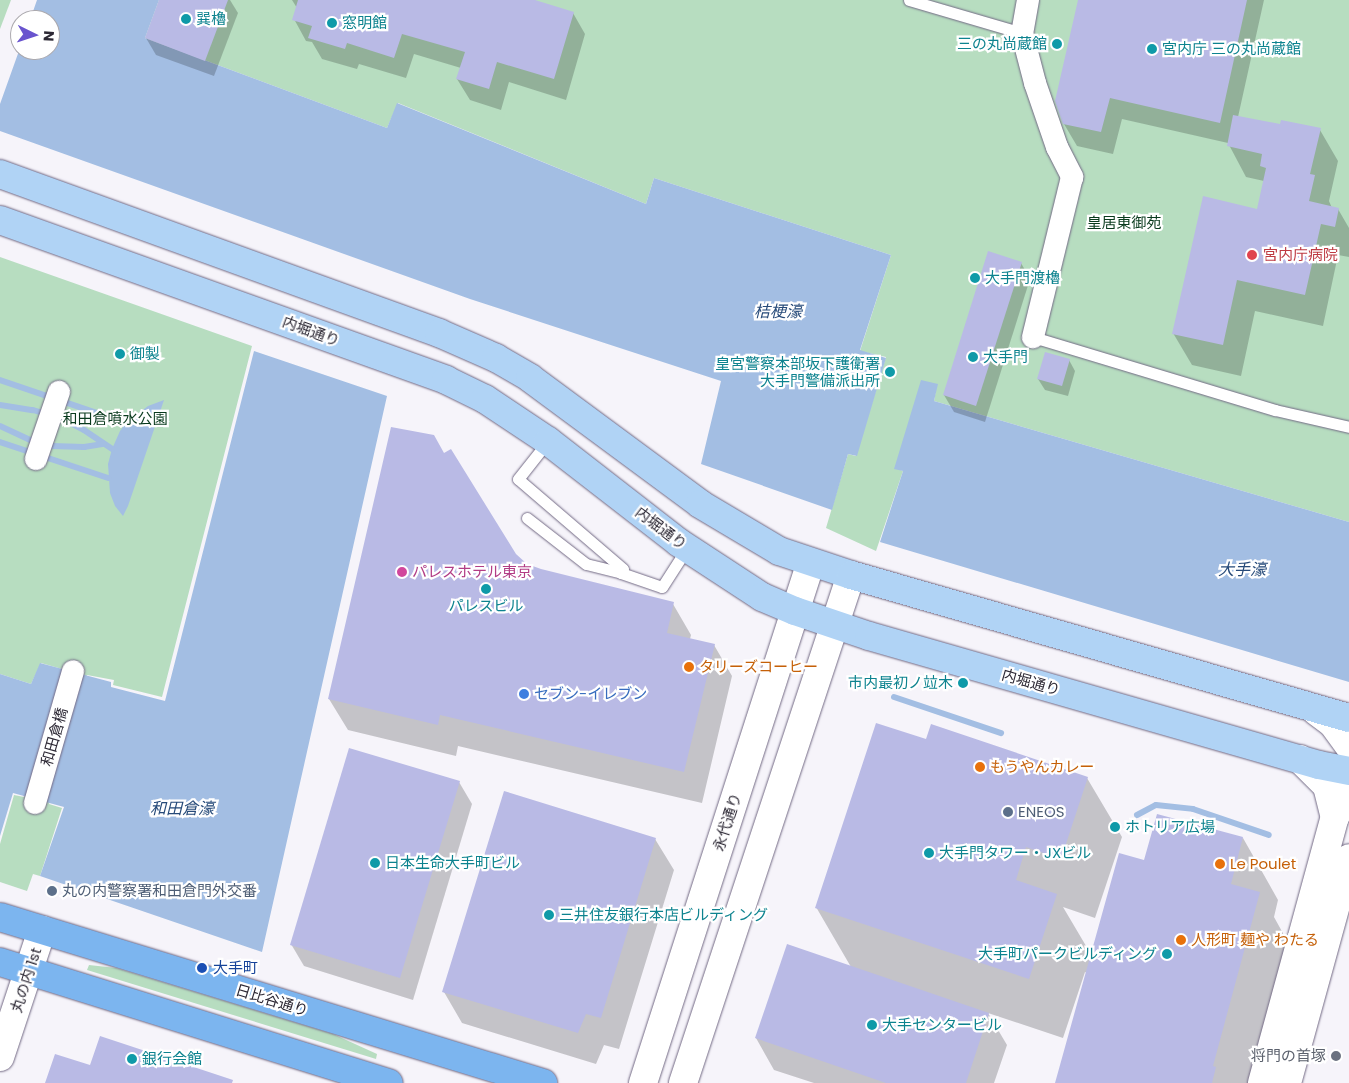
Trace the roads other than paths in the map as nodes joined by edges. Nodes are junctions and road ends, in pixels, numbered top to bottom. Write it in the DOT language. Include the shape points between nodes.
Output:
graph roads {
  1 [pos="909,0"];
  2 [pos="1028,0"];
  3 [pos="1022,33"];
  4 [pos="0,174"];
  5 [pos="0,220"];
  6 [pos="1033,337"];
  7 [pos="59,392"];
  8 [pos="1349,427"];
  9 [pos="548,441"];
  10 [pos="41,446"];
  11 [pos="527,518"];
  12 [pos="687,548"];
  13 [pos="811,562"];
  14 [pos="621,573"];
  15 [pos="851,575"];
  16 [pos="795,611"];
  17 [pos="835,623"];
  18 [pos="73,671"];
  19 [pos="1316,711"];
  20 [pos="1349,718"];
  21 [pos="1349,746"];
  22 [pos="1300,759"];
  23 [pos="1349,771"];
  24 [pos="1349,788"];
  25 [pos="35,803"];
  26 [pos="1335,817"];
  27 [pos="1349,858"];
  28 [pos="0,918"];
  29 [pos="42,930"];
  30 [pos="0,962"];
  31 [pos="28,971"];
  32 [pos="0,1057"];
  33 [pos="389,1083"];
  34 [pos="543,1083"];
  35 [pos="643,1083"];
  36 [pos="683,1083"];
  37 [pos="1262,1083"];
  38 [pos="1287,1083"];
  1 -- 3 [label="lane"];
  2 -- 3 [label="street"];
  3 -- 6 [label="street" via="1054,138 1072,177"];
  4 -- 13 [label="main road" via="439,333 496,358 530,378 700,504 779,551"];
  5 -- 9 [label="main road, 内堀通り" via="446,380 485,399"];
  6 -- 8 [label="lane" via="1275,410"];
  7 -- 10 [label="street"];
  9 -- 12 [label="main road, 内堀通り"];
  9 -- 14 [label="lane" via="518,479 623,568"];
  11 -- 14 [label="lane" via="586,564"];
  12 -- 14 [label="lane" via="662,587"];
  12 -- 16 [label="main road, 内堀通り" via="762,597"];
  13 -- 15 [label="main road"];
  13 -- 16 [label="main road, 永代通り"];
  15 -- 17 [label="main road"];
  15 -- 19 [label="main road"];
  16 -- 17 [label="main road, 内堀通り"];
  16 -- 35 [label="main road, 永代通り"];
  17 -- 22 [label="main road, 内堀通り" via="878,639"];
  17 -- 36 [label="main road"];
  18 -- 25 [label="street, 和田倉橋"];
  19 -- 20 [label="main road"];
  19 -- 21 [label="main road" via="1333,724"];
  22 -- 23 [label="main road, 内堀通り"];
  22 -- 26 [label="main road" via="1327,786"];
  24 -- 26 [label="main road"];
  26 -- 37 [label="main road"];
  27 -- 38 [label="main road"];
  28 -- 29 [label="highway, 日比谷通り"];
  29 -- 31 [label="main road, 丸の内 1st"];
  29 -- 34 [label="highway, 日比谷通り"];
  30 -- 31 [label="highway"];
  31 -- 32 [label="main road, 丸の内 1st"];
  31 -- 33 [label="highway"];
}
